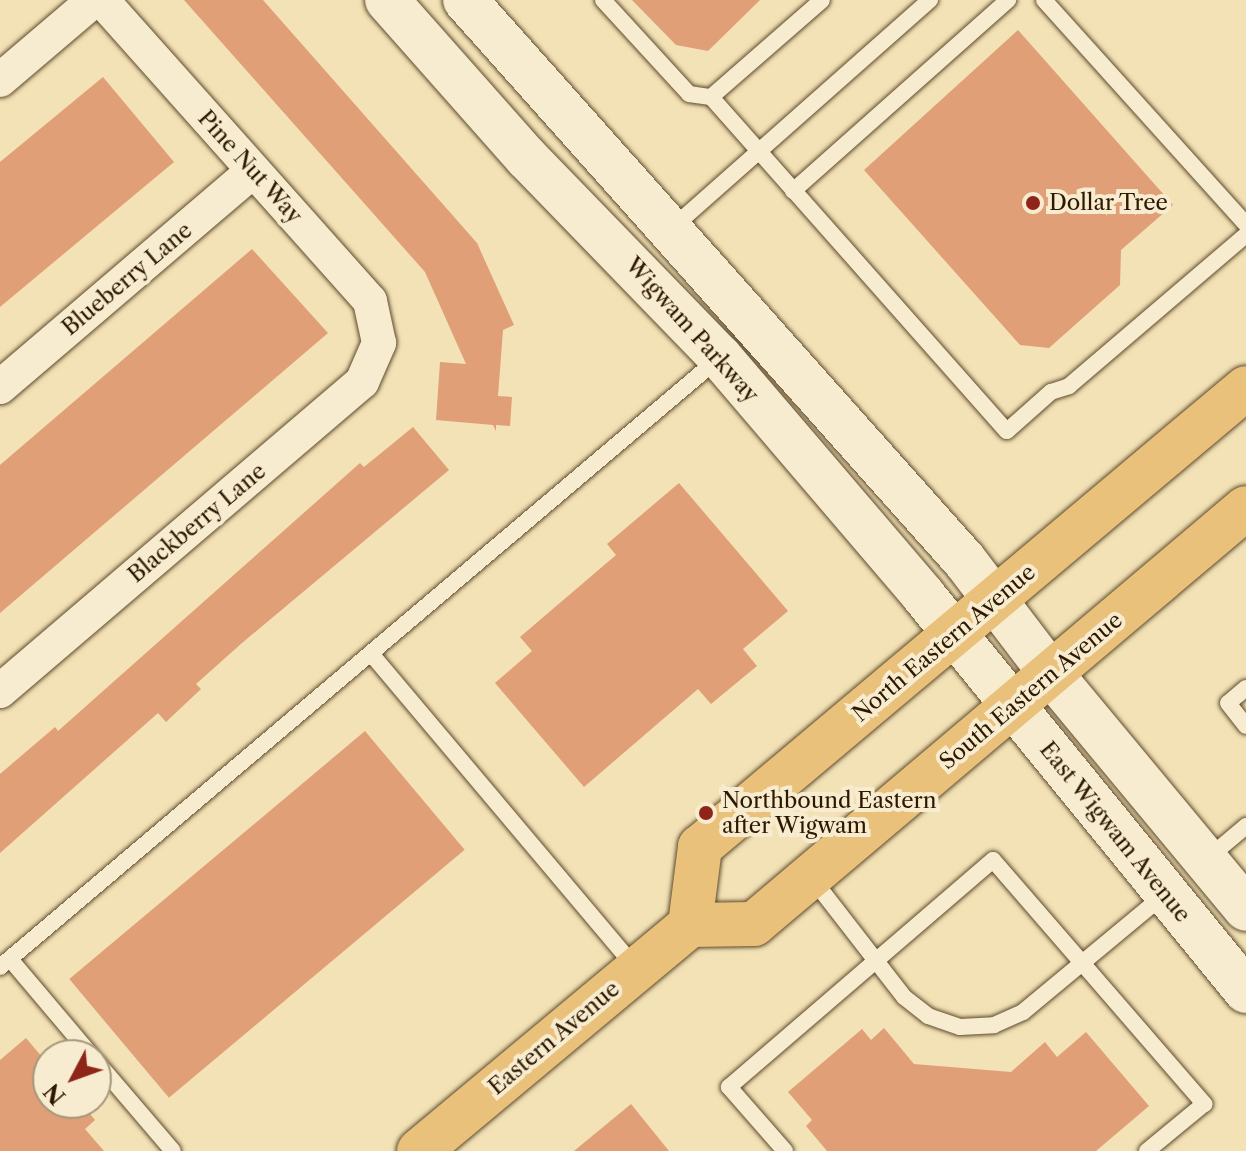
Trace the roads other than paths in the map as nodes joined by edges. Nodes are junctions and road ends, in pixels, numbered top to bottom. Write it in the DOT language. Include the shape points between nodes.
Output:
graph roads {
  1 [pos="94,0"];
  2 [pos="102,0"];
  3 [pos="387,0"];
  4 [pos="465,0"];
  5 [pos="603,0"];
  6 [pos="822,0"];
  7 [pos="930,0"];
  8 [pos="1008,0"];
  9 [pos="1044,0"];
  10 [pos="0,80"];
  11 [pos="711,97"];
  12 [pos="758,152"];
  13 [pos="253,171"];
  14 [pos="793,191"];
  15 [pos="1246,224"];
  16 [pos="670,230"];
  17 [pos="1246,235"];
  18 [pos="379,343"];
  19 [pos="720,357"];
  20 [pos="0,387"];
  21 [pos="1246,388"];
  22 [pos="1246,508"];
  23 [pos="994,602"];
  24 [pos="954,633"];
  25 [pos="373,656"];
  26 [pos="985,672"];
  27 [pos="1052,675"];
  28 [pos="1246,688"];
  29 [pos="0,691"];
  30 [pos="1014,707"];
  31 [pos="1246,726"];
  32 [pos="1246,826"];
  33 [pos="1206,860"];
  34 [pos="810,876"];
  35 [pos="1165,894"];
  36 [pos="1246,909"];
  37 [pos="690,925"];
  38 [pos="874,962"];
  39 [pos="5,963"];
  40 [pos="1082,963"];
  41 [pos="636,969"];
  42 [pos="1246,991"];
  43 [pos="76,1039"];
  44 [pos="112,1080"];
  45 [pos="173,1151"];
  46 [pos="419,1151"];
  47 [pos="785,1151"];
  48 [pos="1147,1151"];
  1 -- 10 [label="street"];
  2 -- 13 [label="street, Pine Nut Way"];
  3 -- 19 [label="main road, Wigwam Parkway" via="527,158"];
  4 -- 16 [label="main road"];
  5 -- 11 [label="lane" via="689,94"];
  6 -- 11 [label="lane"];
  7 -- 12 [label="lane"];
  8 -- 14 [label="lane"];
  9 -- 15 [label="lane"];
  11 -- 12 [label="lane"];
  12 -- 14 [label="lane"];
  12 -- 16 [label="lane"];
  13 -- 18 [label="street, Pine Nut Way" via="370,301"];
  13 -- 20 [label="street, Blueberry Lane"];
  14 -- 17 [label="lane" via="1007,431 1051,392 1069,386"];
  16 -- 23 [label="main road" via="965,561"];
  18 -- 29 [label="street, Blackberry Lane" via="362,382"];
  19 -- 24 [label="main road, Wigwam Parkway"];
  19 -- 25 [label="lane"];
  21 -- 23 [label="main road, North Eastern Avenue"];
  22 -- 27 [label="main road, South Eastern Avenue"];
  23 -- 24 [label="main road, North Eastern Avenue"];
  23 -- 27 [label="main road"];
  24 -- 26 [label="main road, Wigwam Parkway"];
  24 -- 37 [label="main road, North Eastern Avenue" via="700,847"];
  25 -- 39 [label="lane"];
  25 -- 41 [label="lane"];
  26 -- 30 [label="main road, East Wigwam Avenue"];
  27 -- 30 [label="main road, South Eastern Avenue"];
  27 -- 33 [label="main road"];
  28 -- 31 [label="lane" via="1228,703"];
  30 -- 34 [label="main road, South Eastern Avenue"];
  30 -- 35 [label="main road, East Wigwam Avenue"];
  32 -- 33 [label="lane"];
  33 -- 36 [label="main road"];
  34 -- 37 [label="main road, South Eastern Avenue" via="754,924"];
  34 -- 38 [label="lane"];
  35 -- 40 [label="lane"];
  35 -- 42 [label="main road, East Wigwam Avenue"];
  37 -- 41 [label="main road, Eastern Avenue"];
  38 -- 40 [label="lane" via="928,1016 960,1027 994,1025 1023,1012"];
  38 -- 40 [label="lane" via="993,860"];
  38 -- 47 [label="lane" via="729,1087"];
  39 -- 43 [label="lane"];
  40 -- 48 [label="lane" via="1204,1104"];
  41 -- 46 [label="main road, Eastern Avenue"];
  44 -- 45 [label="lane"];
}
